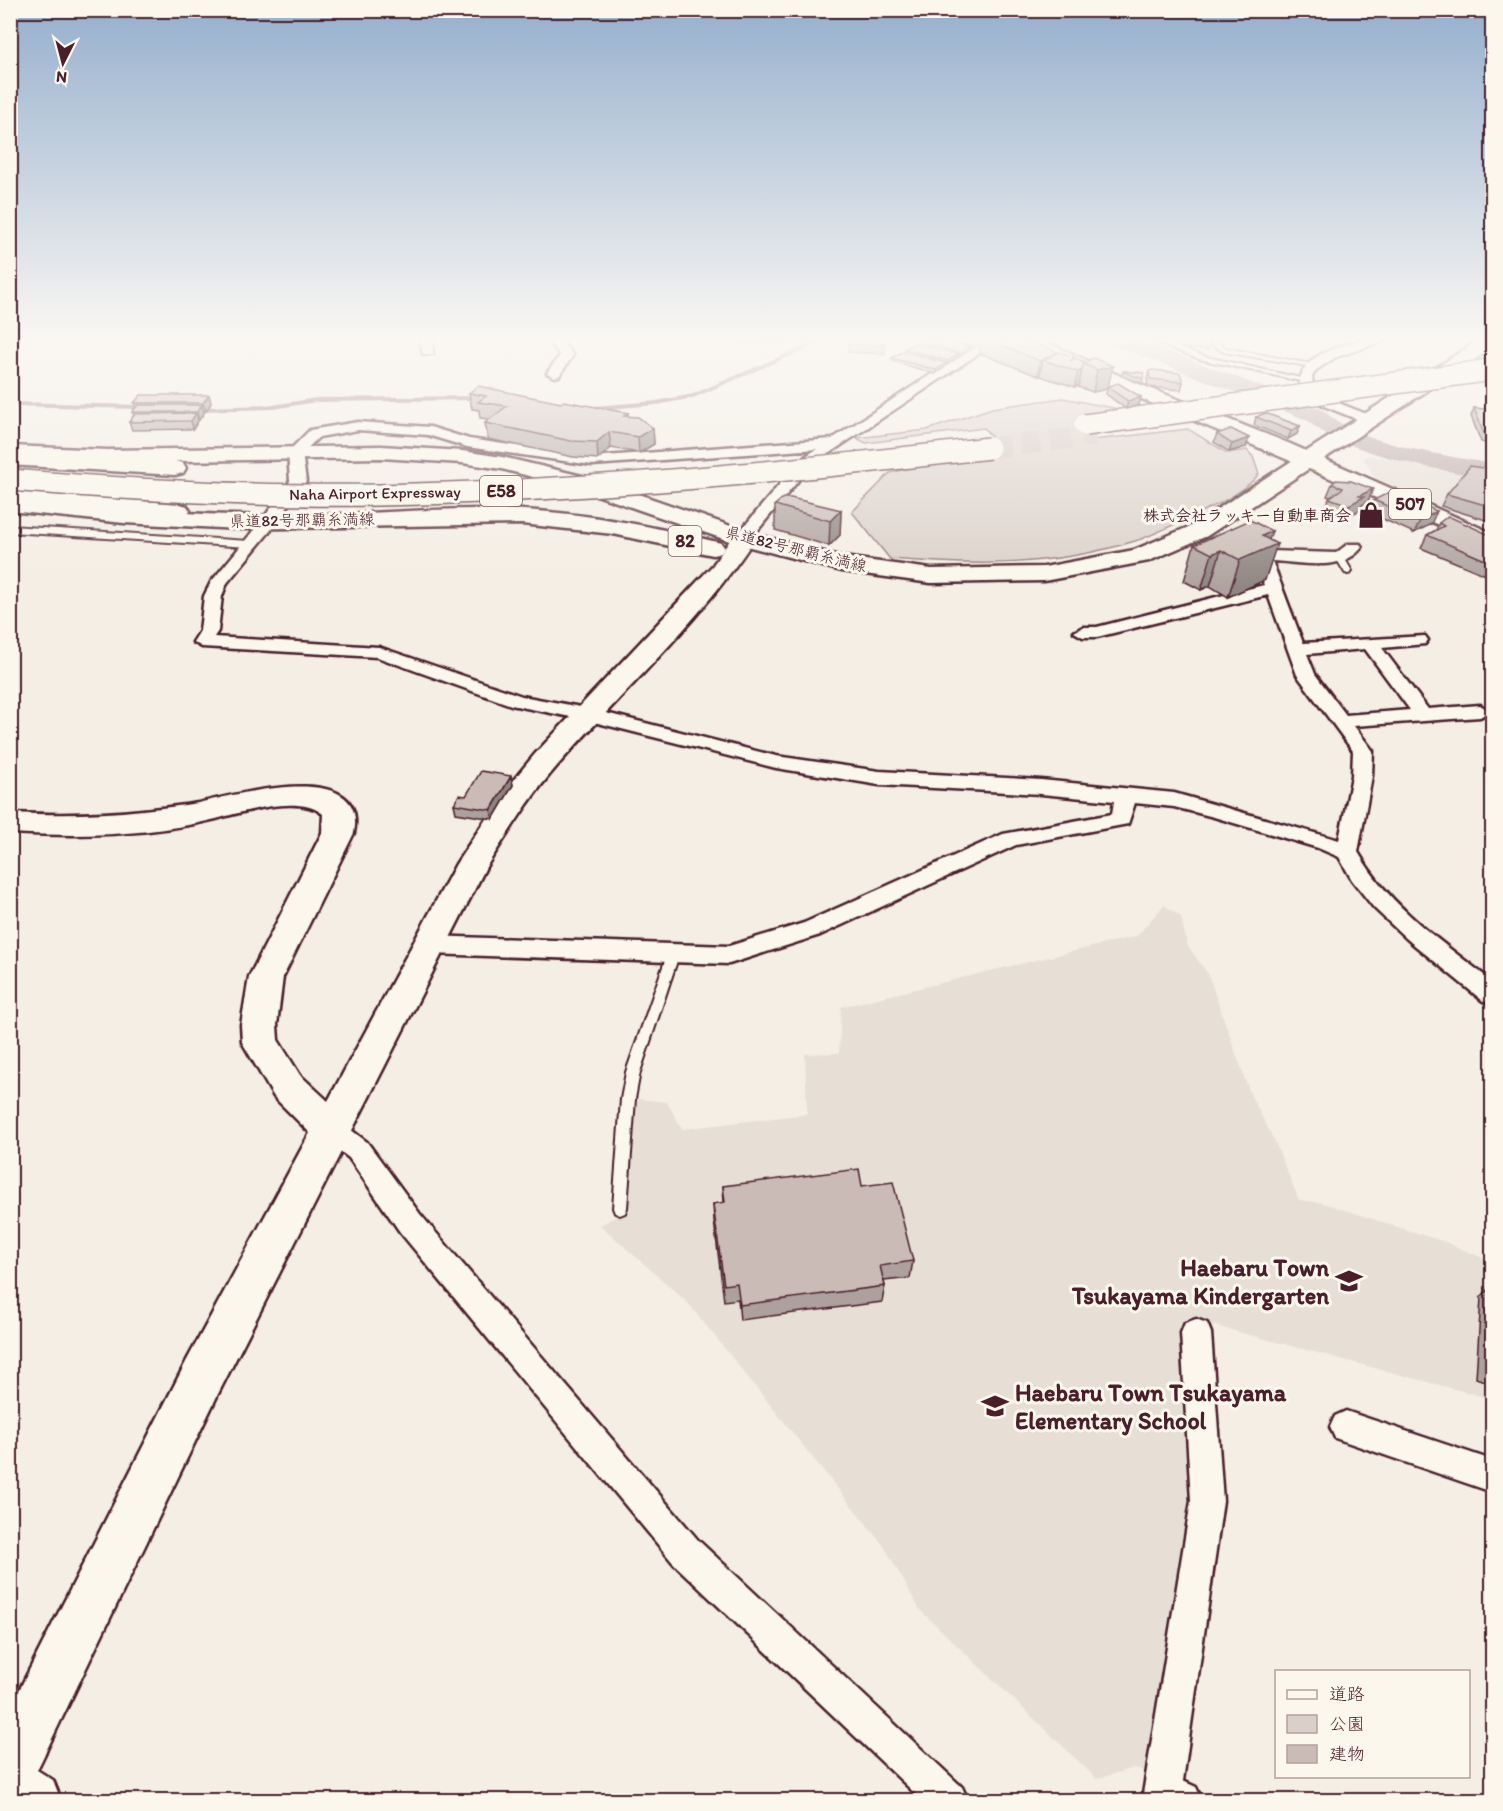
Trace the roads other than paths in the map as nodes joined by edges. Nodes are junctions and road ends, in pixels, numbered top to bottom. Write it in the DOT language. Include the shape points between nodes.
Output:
graph roads {
  1 [pos="864,425"];
  2 [pos="1128,425"];
  3 [pos="1135,425"];
  4 [pos="1222,425"];
  5 [pos="1367,425"];
  6 [pos="1370,426"];
  7 [pos="836,443"];
  8 [pos="985,443"];
  9 [pos="10,452"];
  10 [pos="295,452"];
  11 [pos="895,454"];
  12 [pos="10,459"];
  13 [pos="1318,464"];
  14 [pos="10,470"];
  15 [pos="10,480"];
  16 [pos="10,497"];
  17 [pos="1287,501"];
  18 [pos="10,504"];
  19 [pos="269,522"];
  20 [pos="1251,524"];
  21 [pos="10,529"];
  22 [pos="1492,541"];
  23 [pos="249,544"];
  24 [pos="739,545"];
  25 [pos="1354,547"];
  26 [pos="1263,556"];
  27 [pos="1275,589"];
  28 [pos="1083,632"];
  29 [pos="1419,640"];
  30 [pos="1370,644"];
  31 [pos="1296,649"];
  32 [pos="1480,711"];
  33 [pos="586,714"];
  34 [pos="1423,715"];
  35 [pos="1341,721"];
  36 [pos="1126,795"];
  37 [pos="10,823"];
  38 [pos="1347,852"];
  39 [pos="430,945"];
  40 [pos="673,955"];
  41 [pos="1492,994"];
  42 [pos="333,1131"];
  43 [pos="620,1208"];
  44 [pos="1196,1333"];
  45 [pos="1346,1427"];
  46 [pos="1492,1476"];
  47 [pos="10,1767"];
  48 [pos="10,1785"];
  49 [pos="1169,1798"];
  50 [pos="33,1800"];
  51 [pos="949,1800"];
  1 -- 7 [label="street"];
  2 -- 3 [label="main road, bridge" via="1091,430"];
  4 -- 13 [label="main road, 507"];
  5 -- 6 [label="street"];
  6 -- 13 [label="main road, 県道82号那覇糸満線 / 82"];
  7 -- 10 [label="street" via="592,461 467,443 430,431 358,426 315,433"];
  7 -- 24 [label="street" via="805,463"];
  8 -- 11 [label="main road, Naha Airport Expressway / E58, bridge"];
  9 -- 10 [label="main road, 県道82号那覇糸満線 / 82" via="108,456"];
  10 -- 19 [label="street" via="298,481"];
  10 -- 24 [label="main road, 県道82号那覇糸満線 / 82" via="423,453 502,463 587,484"];
  11 -- 12 [label="main road" via="609,468 376,473"];
  11 -- 14 [label="main road, Naha Airport Expressway / E58" via="542,479 369,484 172,480"];
  11 -- 15 [label="main road, Naha Airport Expressway / E58, bridge" via="650,482 384,494 258,494"];
  11 -- 16 [label="main road, bridge" via="731,485 565,499 296,512 179,511"];
  13 -- 17 [label="main road, 県道82号那覇糸満線 / 82"];
  13 -- 22 [label="main road, 507"];
  13 -- 24 [label="main road, 県道82号那覇糸満線 / 82" via="1172,544 1140,556 1044,574 983,577 896,572"];
  18 -- 19 [label="main road, 県道82号那覇糸満線 / 82" via="148,518"];
  19 -- 23 [label="street"];
  19 -- 24 [label="main road, 県道82号那覇糸満線 / 82" via="477,516 552,519"];
  20 -- 24 [label="main road, 県道82号那覇糸満線 / 82" via="1187,558 1133,575 1019,592 904,587 836,576"];
  20 -- 26 [label="street"];
  21 -- 23 [label="lane"];
  23 -- 33 [label="street" via="219,582 213,596 209,631 202,642 379,652 507,698"];
  24 -- 33 [label="main road" via="722,570"];
  25 -- 26 [label="street" via="1344,565"];
  26 -- 27 [label="street"];
  27 -- 28 [label="street" via="1097,632"];
  27 -- 31 [label="street"];
  29 -- 30 [label="street"];
  30 -- 31 [label="street"];
  30 -- 34 [label="street"];
  31 -- 35 [label="street" via="1306,675"];
  32 -- 34 [label="street"];
  33 -- 36 [label="street" via="776,762 879,778"];
  33 -- 39 [label="main road" via="517,796 472,864"];
  34 -- 35 [label="street"];
  35 -- 38 [label="street" via="1363,751"];
  36 -- 38 [label="street" via="1174,800 1218,811"];
  36 -- 40 [label="street" via="1121,819 1011,838 812,929 729,955"];
  37 -- 42 [label="main road" via="94,825 192,814 264,798 308,797 326,801 337,809 341,820 338,833 266,977 259,1024 260,1042 287,1086"];
  38 -- 41 [label="street" via="1382,902"];
  39 -- 40 [label="street"];
  39 -- 42 [label="main road"];
  40 -- 43 [label="lane" via="633,1072"];
  42 -- 47 [label="main road" via="202,1378"];
  42 -- 51 [label="street" via="358,1150 410,1223 686,1552"];
  44 -- 49 [label="street" via="1207,1501"];
  45 -- 46 [label="street"];
  48 -- 50 [label="main road"];
}
